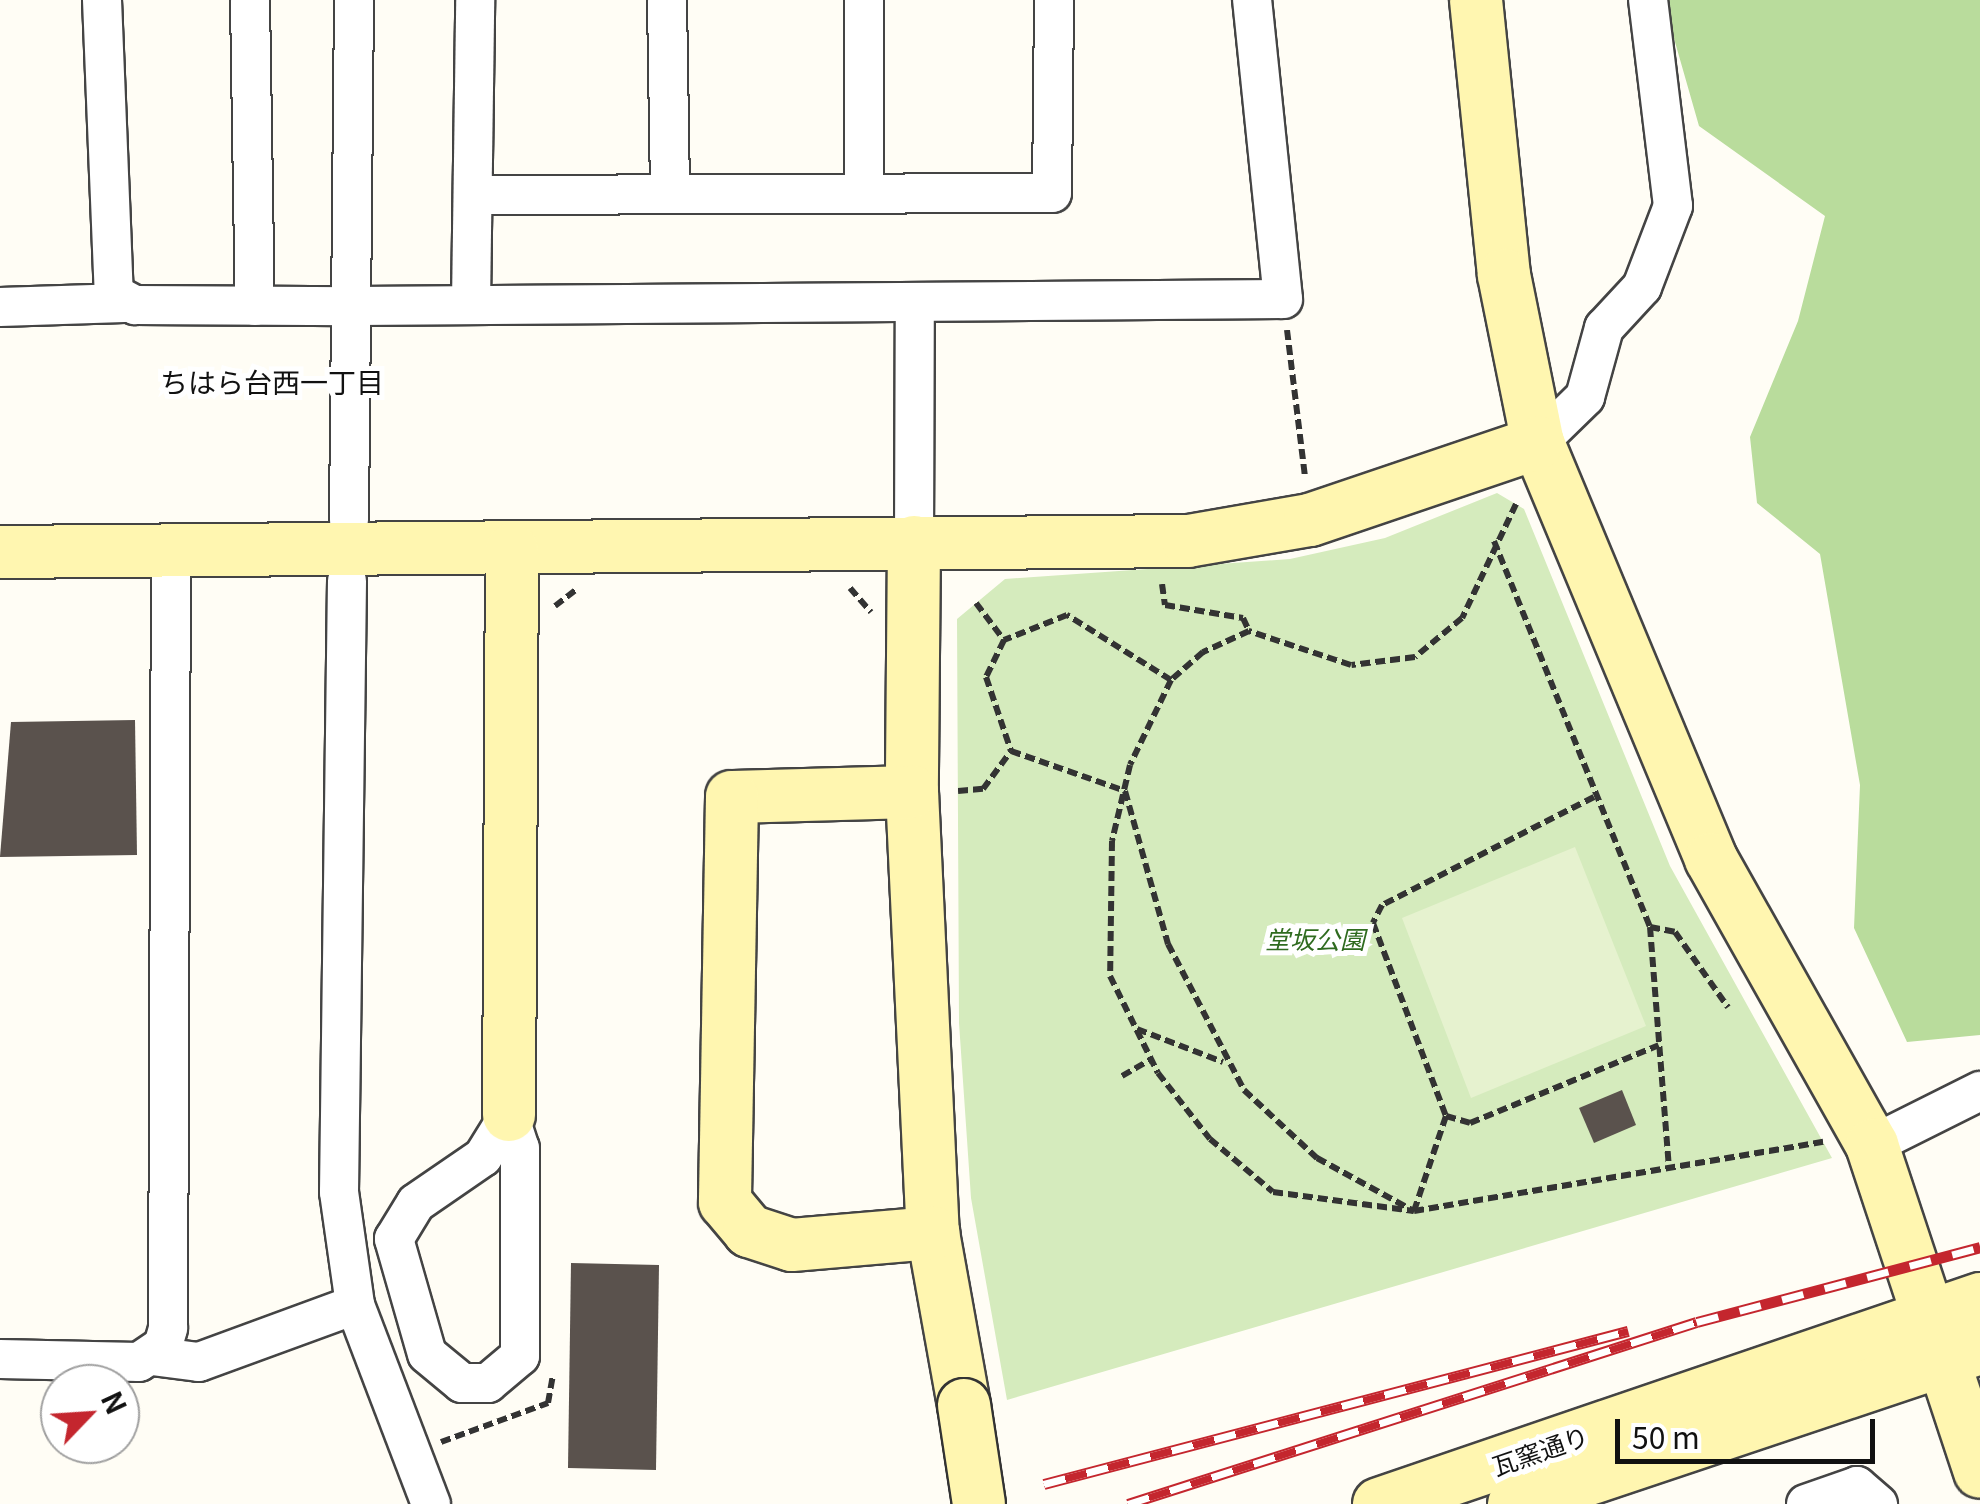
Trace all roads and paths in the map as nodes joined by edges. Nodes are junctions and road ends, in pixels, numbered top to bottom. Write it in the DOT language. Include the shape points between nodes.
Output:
graph roads {
  1 [pos="102,0"];
  2 [pos="250,0"];
  3 [pos="354,0"];
  4 [pos="475,0"];
  5 [pos="668,0"];
  6 [pos="864,0"];
  7 [pos="1054,0"];
  8 [pos="1252,0"];
  9 [pos="1476,0"];
  10 [pos="1648,0"];
  11 [pos="670,194"];
  12 [pos="864,194"];
  13 [pos="476,195"];
  14 [pos="1283,300"];
  15 [pos="915,302"];
  16 [pos="124,303"];
  17 [pos="471,304"];
  18 [pos="255,306"];
  19 [pos="356,306"];
  20 [pos="0,307"];
  21 [pos="1538,443"];
  22 [pos="1516,504"];
  23 [pos="350,520"];
  24 [pos="1310,520"];
  25 [pos="1494,541"];
  26 [pos="914,542"];
  27 [pos="512,550"];
  28 [pos="171,551"];
  29 [pos="0,552"];
  30 [pos="1160,573"];
  31 [pos="593,577"];
  32 [pos="841,577"];
  33 [pos="348,581"];
  34 [pos="976,603"];
  35 [pos="546,620"];
  36 [pos="882,624"];
  37 [pos="1249,630"];
  38 [pos="1004,640"];
  39 [pos="1171,680"];
  40 [pos="1011,751"];
  41 [pos="935,791"];
  42 [pos="1124,791"];
  43 [pos="1594,797"];
  44 [pos="1650,927"];
  45 [pos="1728,1007"];
  46 [pos="1136,1028"];
  47 [pos="1659,1045"];
  48 [pos="1151,1059"];
  49 [pos="1225,1062"];
  50 [pos="1122,1076"];
  51 [pos="1980,1091"];
  52 [pos="510,1116"];
  53 [pos="1446,1116"];
  54 [pos="1848,1143"];
  55 [pos="1669,1168"];
  56 [pos="1414,1210"];
  57 [pos="933,1233"];
  58 [pos="1980,1299"];
  59 [pos="355,1305"];
  60 [pos="1949,1343"];
  61 [pos="552,1355"];
  62 [pos="152,1356"];
  63 [pos="0,1359"];
  64 [pos="411,1453"];
  65 [pos="1980,1472"];
  66 [pos="431,1504"];
  67 [pos="979,1504"];
  68 [pos="1379,1504"];
  69 [pos="1514,1504"];
  70 [pos="1806,1504"];
  71 [pos="1878,1504"];
  1 -- 16 [label="street" via="109,279"];
  2 -- 18 [label="street"];
  3 -- 19 [label="street"];
  4 -- 13 [label="street"];
  5 -- 11 [label="street"];
  6 -- 12 [label="street"];
  7 -- 12 [label="street" via="1052,193"];
  8 -- 14 [label="street"];
  9 -- 21 [label="street" via="1504,275"];
  10 -- 21 [label="street" via="1672,206 1642,287 1604,328 1585,397"];
  11 -- 12 [label="street"];
  11 -- 13 [label="street"];
  13 -- 17 [label="street"];
  14 -- 15 [label="street"];
  14 -- 24 [label="path"];
  15 -- 17 [label="street"];
  15 -- 26 [label="street"];
  16 -- 18 [label="street"];
  16 -- 20 [label="street"];
  17 -- 19 [label="street"];
  18 -- 19 [label="street"];
  19 -- 23 [label="street"];
  21 -- 24 [label="street"];
  21 -- 54 [label="street" via="1711,859"];
  22 -- 25 [label="path"];
  24 -- 26 [label="street" via="1188,541"];
  25 -- 37 [label="path" via="1462,618 1415,657 1351,665"];
  25 -- 43 [label="path"];
  26 -- 27 [label="street"];
  26 -- 41 [label="street"];
  27 -- 28 [label="street"];
  27 -- 52 [label="street"];
  28 -- 29 [label="street"];
  28 -- 62 [label="street" via="168,1328"];
  30 -- 37 [label="path" via="1166,605 1243,618"];
  31 -- 35 [label="path"];
  32 -- 36 [label="path"];
  33 -- 59 [label="street" via="339,1192"];
  34 -- 38 [label="path"];
  37 -- 39 [label="path" via="1202,652"];
  38 -- 39 [label="path" via="1068,615 1104,630"];
  38 -- 40 [label="path" via="986,677"];
  39 -- 42 [label="path"];
  40 -- 41 [label="path" via="983,789"];
  40 -- 42 [label="path"];
  41 -- 57 [label="street"];
  41 -- 57 [label="street" via="732,797 725,1202 748,1231 792,1245"];
  42 -- 46 [label="path" via="1112,841 1110,976"];
  42 -- 49 [label="path" via="1168,944"];
  43 -- 44 [label="path"];
  43 -- 53 [label="path" via="1382,904 1374,923"];
  44 -- 45 [label="path" via="1675,932"];
  44 -- 47 [label="path"];
  46 -- 48 [label="path"];
  46 -- 49 [label="path"];
  47 -- 53 [label="path" via="1470,1123"];
  47 -- 55 [label="path"];
  48 -- 50 [label="path"];
  48 -- 56 [label="path" via="1210,1139 1274,1192"];
  49 -- 56 [label="path" via="1317,1158"];
  51 -- 54 [label="street"];
  52 -- 52 [label="street" via="520,1148 520,1356 488,1382 462,1383 427,1354 394,1239 416,1203 464,1174"];
  53 -- 56 [label="path"];
  54 -- 55 [label="path"];
  54 -- 60 [label="street"];
  55 -- 56 [label="path"];
  57 -- 67 [label="street, bridge"];
  58 -- 60 [label="street"];
  59 -- 62 [label="street" via="199,1362"];
  59 -- 64 [label="street"];
  60 -- 65 [label="street"];
  60 -- 68 [label="street, 瓦窯通り"];
  60 -- 69 [label="street, 瓦窯通り"];
  61 -- 64 [label="path" via="548,1403"];
  62 -- 63 [label="street"];
  64 -- 66 [label="street"];
  70 -- 71 [label="street" via="1857,1486"];
}
